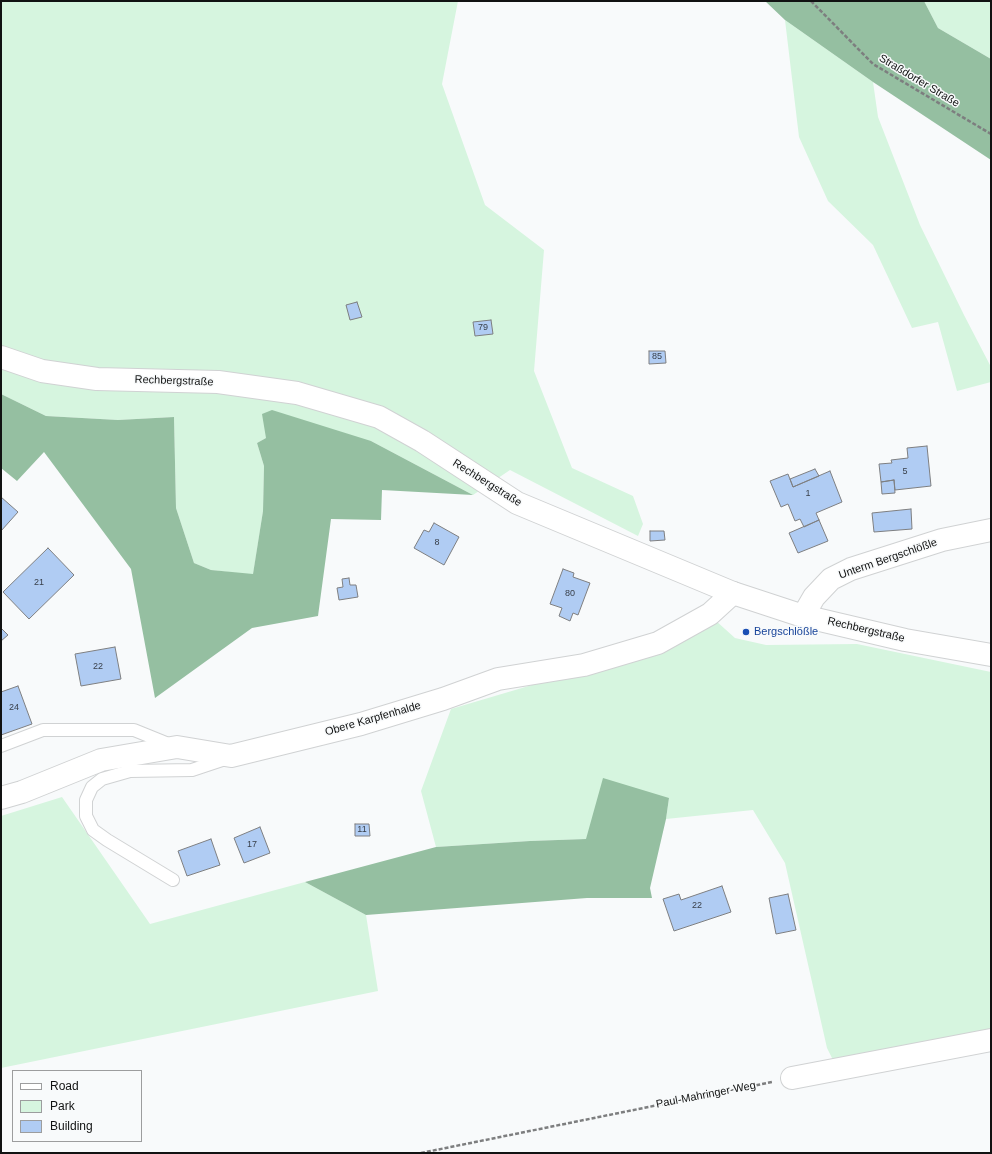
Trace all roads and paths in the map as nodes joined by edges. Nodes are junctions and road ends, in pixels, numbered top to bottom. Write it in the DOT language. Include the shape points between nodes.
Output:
graph roads {
  1 [pos="811,1"];
  2 [pos="991,134"];
  3 [pos="1,357"];
  4 [pos="991,530"];
  5 [pos="733,593"];
  6 [pos="804,616"];
  7 [pos="991,655"];
  8 [pos="1,746"];
  9 [pos="178,747"];
  10 [pos="231,756"];
  11 [pos="1,798"];
  12 [pos="173,880"];
  13 [pos="991,1040"];
  14 [pos="792,1078"];
  15 [pos="421,1153"];
  1 -- 2 [label="path, Straßdorfer Straße" via="873,64"];
  3 -- 5 [label="street, Rechbergstraße" via="42,371 97,379 218,382 297,393 379,418 422,441 516,503"];
  4 -- 6 [label="street, Unterm Bergschlößle" via="942,540 851,569 831,579 814,597"];
  5 -- 6 [label="street, Rechbergstraße"];
  5 -- 10 [label="street, Obere Karpfenhalde" via="710,614 658,643 584,665 498,679 361,724"];
  6 -- 7 [label="street, Rechbergstraße" via="905,640"];
  8 -- 9 [label="lane" via="43,730 134,730"];
  9 -- 10 [label="street, Obere Karpfenhalde"];
  9 -- 11 [label="street, Obere Karpfenhalde" via="101,760"];
  10 -- 12 [label="lane" via="192,770 130,771 102,779 92,787 86,800 86,816 93,830"];
  13 -- 14 [label="street"];
  14 -- 15 [label="path, Paul-Mahringer-Weg"];
}
